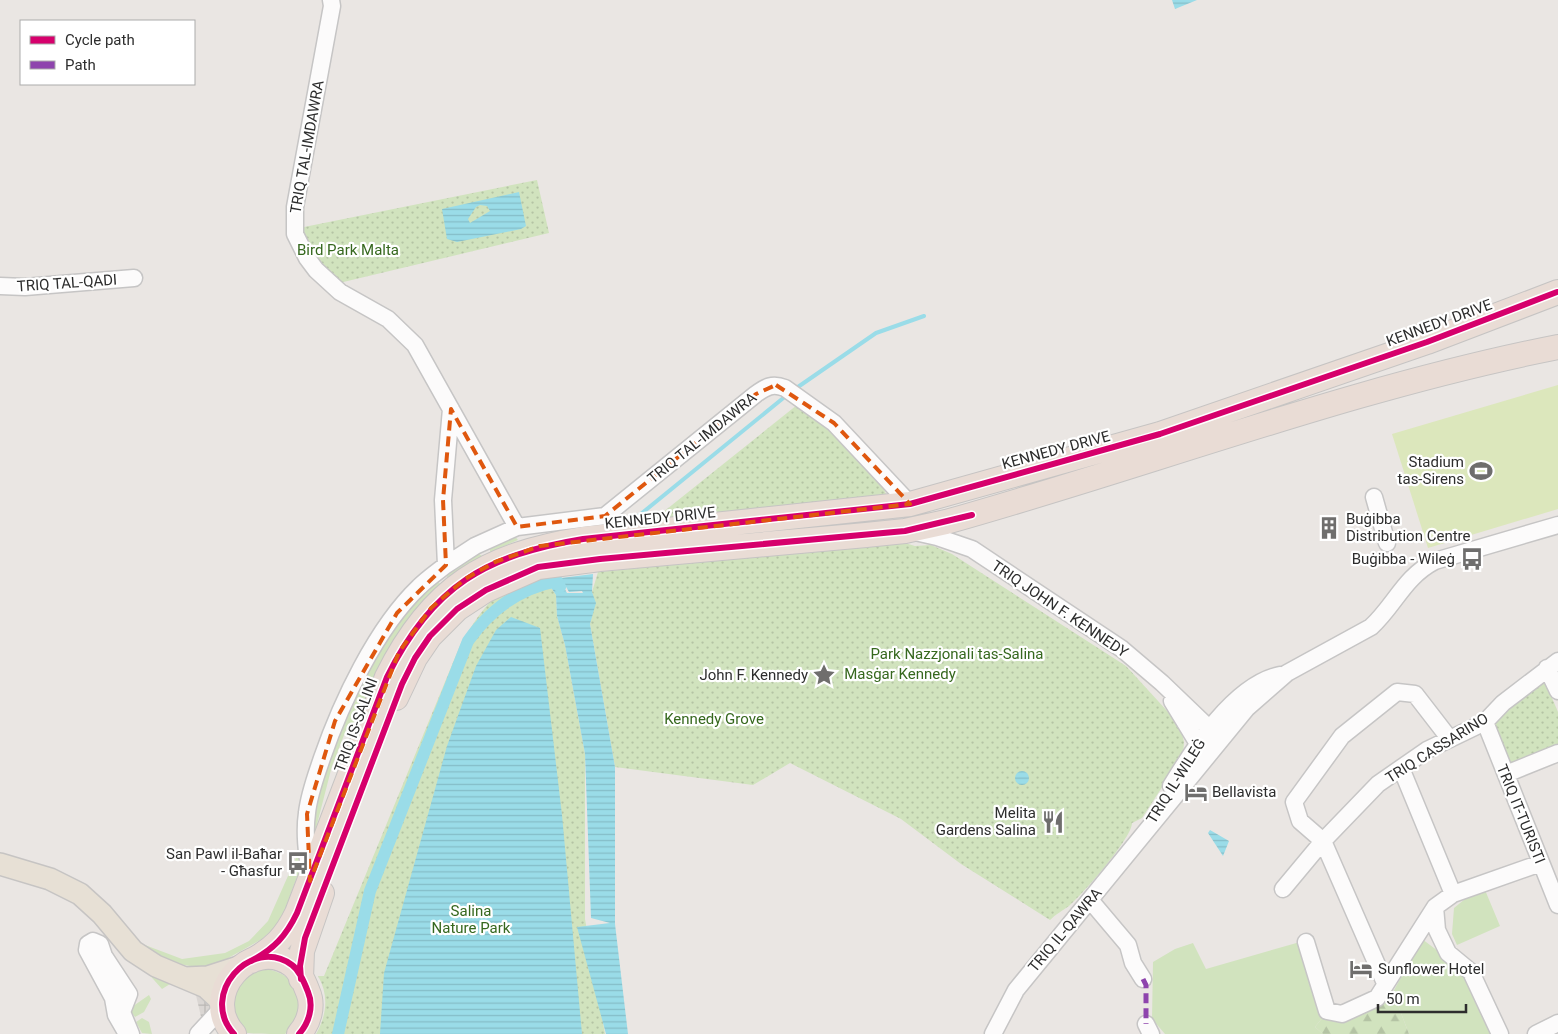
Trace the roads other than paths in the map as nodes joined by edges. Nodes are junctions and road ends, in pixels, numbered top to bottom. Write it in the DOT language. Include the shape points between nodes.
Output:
graph roads {
  1 [pos="331,0"];
  2 [pos="134,278"];
  3 [pos="0,286"];
  4 [pos="1558,292"];
  5 [pos="1558,347"];
  6 [pos="451,409"];
  7 [pos="1374,497"];
  8 [pos="910,504"];
  9 [pos="972,515"];
  10 [pos="1558,524"];
  11 [pos="517,527"];
  12 [pos="905,531"];
  13 [pos="1387,543"];
  14 [pos="972,549"];
  15 [pos="539,556"];
  16 [pos="446,565"];
  17 [pos="1553,664"];
  18 [pos="1288,674"];
  19 [pos="1558,691"];
  20 [pos="1485,722"];
  21 [pos="1449,738"];
  22 [pos="1206,741"];
  23 [pos="1558,753"];
  24 [pos="1401,768"];
  25 [pos="1506,774"];
  26 [pos="1144,831"];
  27 [pos="1323,841"];
  28 [pos="1541,863"];
  29 [pos="0,864"];
  30 [pos="310,881"];
  31 [pos="1283,889"];
  32 [pos="1453,894"];
  33 [pos="1556,895"];
  34 [pos="1090,900"];
  35 [pos="1435,907"];
  36 [pos="1306,942"];
  37 [pos="246,963"];
  38 [pos="183,978"];
  39 [pos="302,979"];
  40 [pos="1144,979"];
  41 [pos="1386,983"];
  42 [pos="222,1005"];
  43 [pos="1558,1023"];
  44 [pos="304,1030"];
  45 [pos="127,1034"];
  46 [pos="131,1034"];
  47 [pos="198,1034"];
  48 [pos="234,1034"];
  49 [pos="993,1034"];
  50 [pos="1500,1034"];
  51 [pos="1536,1034"];
  1 -- 6 [label="street, TRIQ TAL-IMDAWRA" via="295,207 295,234 306,258 324,280 388,319 415,345"];
  2 -- 3 [label="street, TRIQ TAL-QADI"];
  4 -- 8 [label="highway, KENNEDY DRIVE" via="1427,342 1160,434"];
  5 -- 9 [label="highway" via="1508,356 1385,388"];
  6 -- 11 [label="street, TRIQ TAL-IMDAWRA"];
  6 -- 16 [label="street" via="443,500"];
  7 -- 13 [label="street"];
  8 -- 11 [label="street, TRIQ TAL-IMDAWRA" via="834,423 776,385 766,386 605,516"];
  8 -- 15 [label="highway, KENNEDY DRIVE" via="584,539"];
  9 -- 12 [label="highway"];
  9 -- 14 [label="street" via="967,529"];
  10 -- 18 [label="street, TRIQ IL-WILEĠ" via="1434,561 1419,569 1382,617 1371,626"];
  11 -- 16 [label="street, TRIQ TAL-IMDAWRA" via="474,546"];
  12 -- 14 [label="street, TRIQ JOHN F. KENNEDY" via="938,537"];
  12 -- 15 [label="highway" via="600,559"];
  14 -- 22 [label="street, TRIQ JOHN F. KENNEDY" via="1148,669"];
  15 -- 30 [label="highway, TRIQ IS-SALINI" via="495,562 465,579 431,608 399,652"];
  15 -- 39 [label="highway, TRIQ IS-SALINI" via="457,609 430,636 415,658 402,684 305,938 300,966"];
  16 -- 30 [label="street, TRIQ TAL-IMDAWRA" via="418,588 397,613 371,652 335,721 306,814"];
  17 -- 19 [label="street"];
  17 -- 20 [label="street, TRIQ CASSARINO" via="1503,703"];
  18 -- 22 [label="street, TRIQ IL-WILEĠ"];
  18 -- 22 [label="street, TRIQ IL-WILEĠ" via="1269,677 1244,692"];
  20 -- 21 [label="street, TRIQ CASSARINO"];
  20 -- 25 [label="street, TRIQ IT-TURISTI"];
  21 -- 24 [label="street, TRIQ CASSARINO"];
  21 -- 27 [label="street" via="1415,694 1397,692 1356,724 1342,736 1294,802 1300,821"];
  22 -- 26 [label="street, TRIQ IL-WILEĠ"];
  23 -- 25 [label="street"];
  24 -- 27 [label="street, TRIQ CASSARINO" via="1378,784"];
  24 -- 32 [label="street"];
  25 -- 28 [label="street, TRIQ IT-TURISTI"];
  26 -- 34 [label="street, TRIQ IL-QAWRA"];
  27 -- 31 [label="street, TRIQ CASSARINO"];
  27 -- 41 [label="street"];
  28 -- 32 [label="street"];
  28 -- 33 [label="street, TRIQ IT-TURISTI"];
  29 -- 38 [label="main road" via="50,879 80,894 102,914 132,951"];
  30 -- 37 [label="highway, TRIQ IS-SALINI" via="281,941 270,952"];
  32 -- 35 [label="street"];
  34 -- 40 [label="street" via="1128,945 1133,962"];
  34 -- 49 [label="street, TRIQ IL-QAWRA" via="1016,990"];
  35 -- 41 [label="street"];
  35 -- 50 [label="street" via="1436,930 1448,953 1471,972"];
  36 -- 41 [label="street" via="1327,1011 1342,1014 1377,998"];
  37 -- 38 [label="main road" via="208,977"];
  37 -- 39 [label="highway" via="265,958 280,960 293,966"];
  37 -- 42 [label="highway" via="232,975 225,987"];
  38 -- 42 [label="main road" via="206,987"];
  39 -- 44 [label="highway" via="309,994 311,1010"];
  42 -- 47 [label="street"];
  42 -- 48 [label="highway" via="226,1022"];
  43 -- 51 [label="street"];
  45 -- 46 [label="street" via="116,1015 113,998 87,950 93,941 100,944 104,956 129,994 122,1012"];
}
